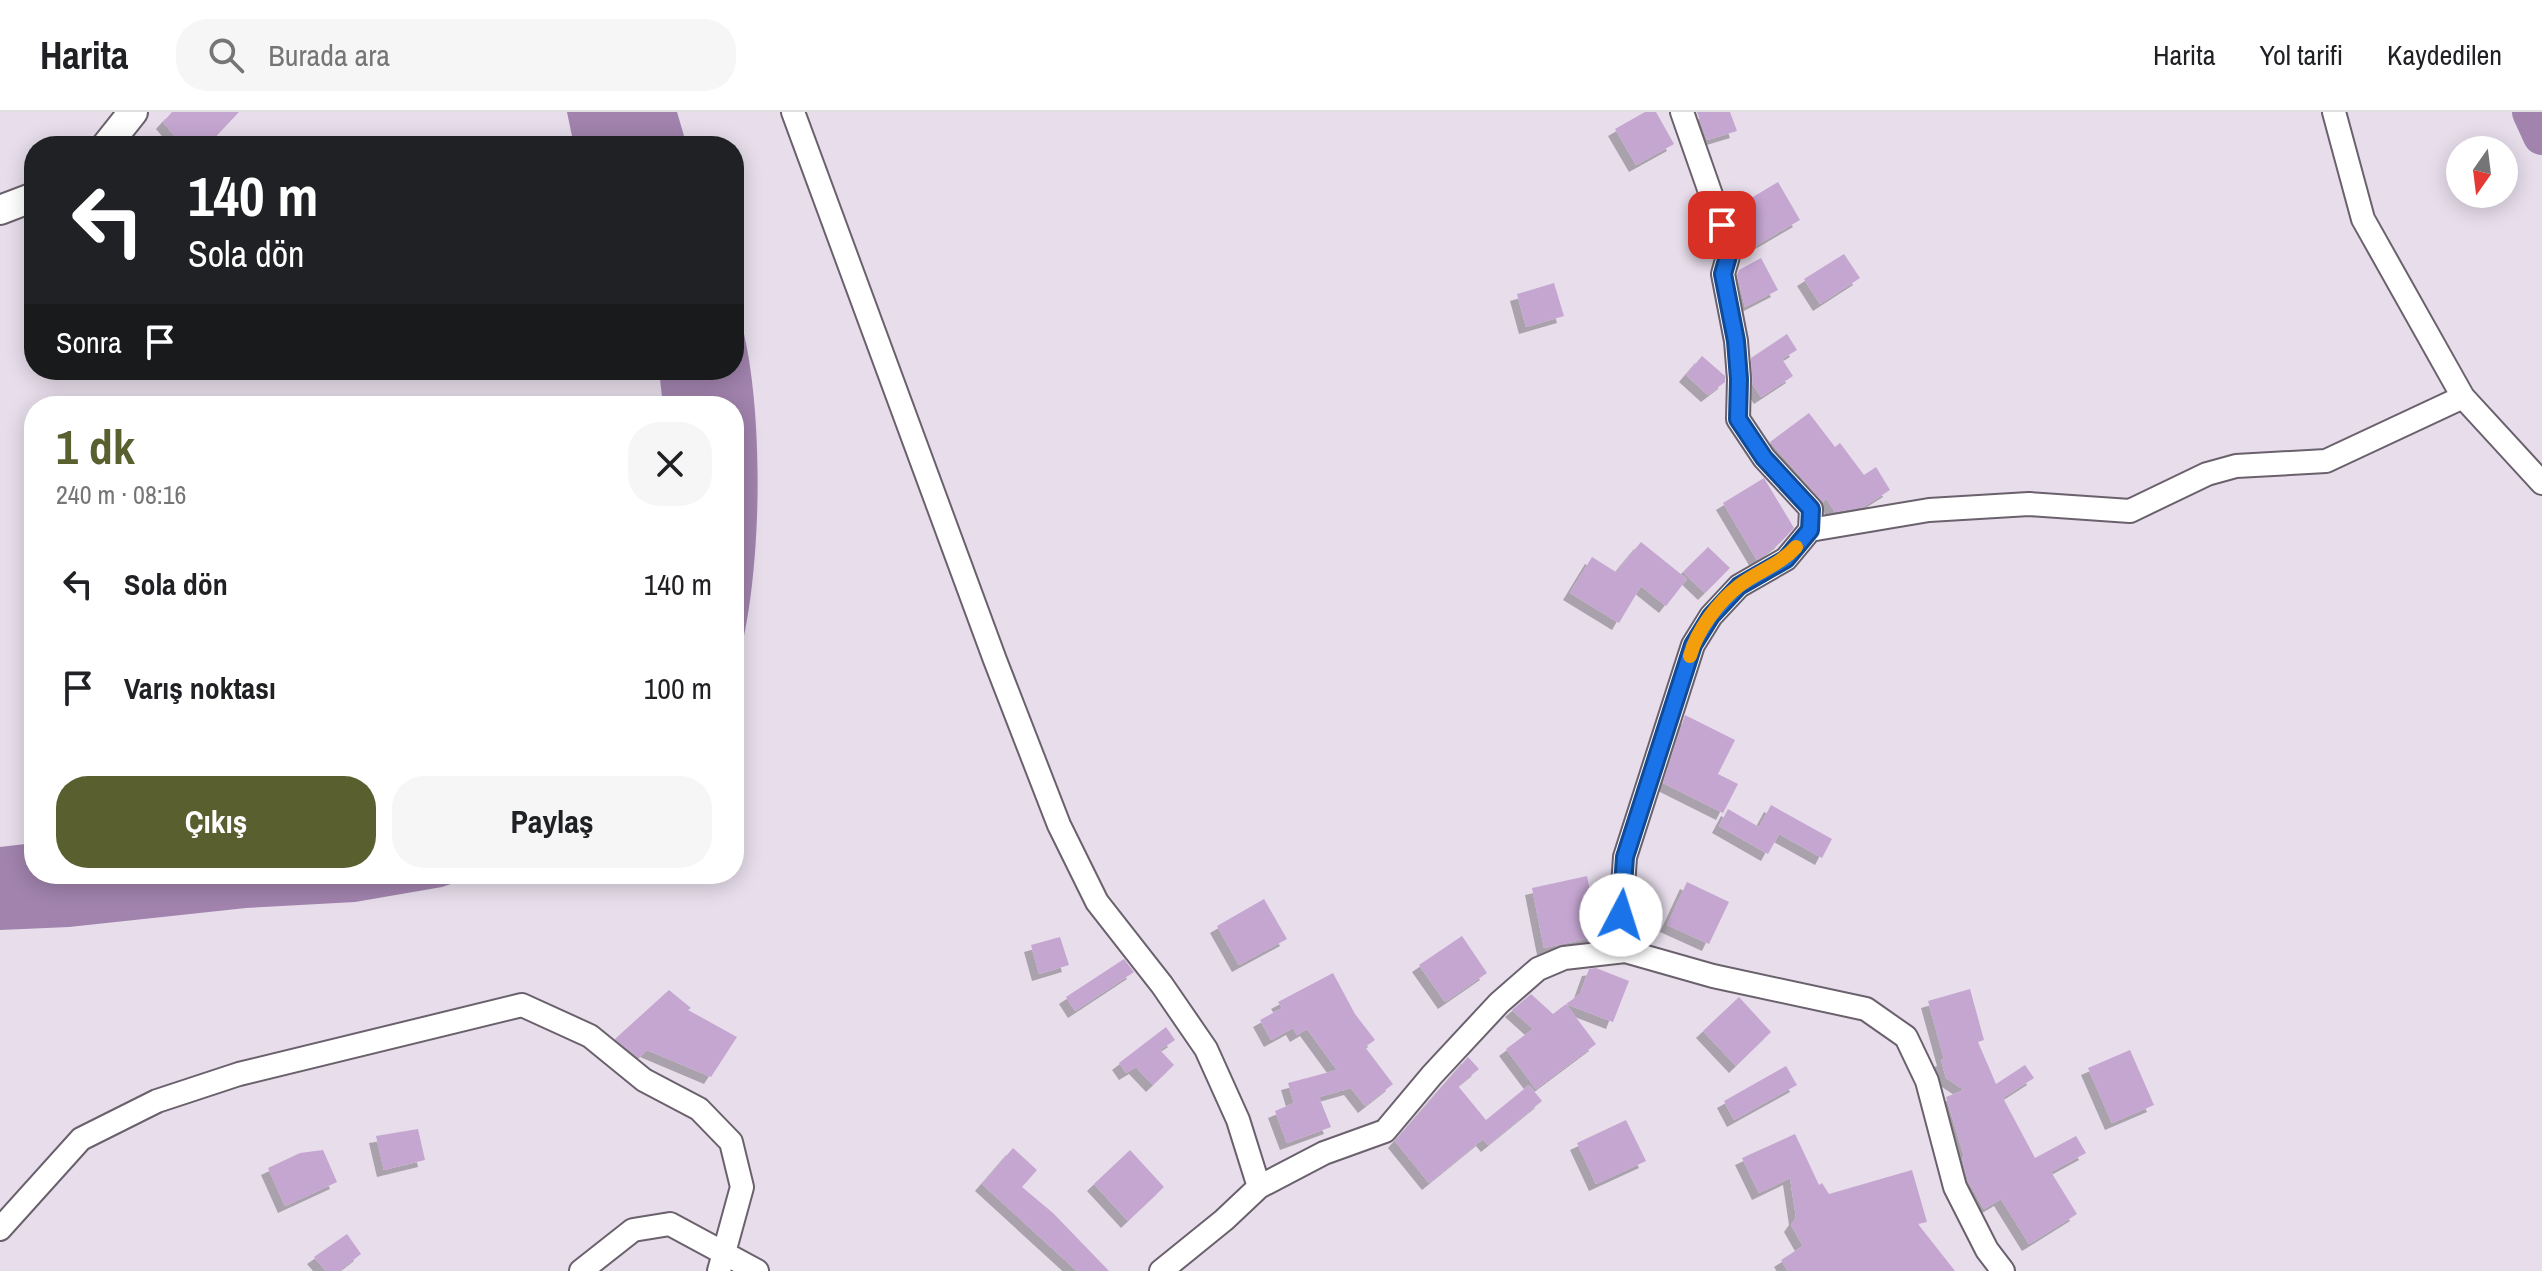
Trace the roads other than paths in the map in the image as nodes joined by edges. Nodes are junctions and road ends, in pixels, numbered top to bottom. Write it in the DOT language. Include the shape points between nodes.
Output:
graph roads {
  1 [pos="133,112"];
  2 [pos="793,112"];
  3 [pos="1682,112"];
  4 [pos="2334,112"];
  5 [pos="114,136"];
  6 [pos="24,201"];
  7 [pos="0,210"];
  8 [pos="2463,397"];
  9 [pos="2542,483"];
  10 [pos="1810,530"];
  11 [pos="1625,951"];
  12 [pos="1259,1187"];
  13 [pos="0,1229"];
  14 [pos="721,1261"];
  15 [pos="581,1271"];
  16 [pos="757,1271"];
  17 [pos="1161,1271"];
  18 [pos="2003,1271"];
  1 -- 5 [label="main road"];
  2 -- 12 [label="street" via="1059,825 1097,902 1206,1049 1238,1120"];
  3 -- 10 [label="street" via="1730,249 1723,274 1736,341 1738,419 1764,458 1811,509"];
  4 -- 8 [label="street" via="2363,219"];
  6 -- 7 [label="main road"];
  8 -- 9 [label="street"];
  8 -- 10 [label="street" via="2326,461 2236,466 2130,511 2029,504 1929,510"];
  10 -- 11 [label="street" via="1786,559 1739,586 1693,645 1625,857"];
  11 -- 12 [label="street" via="1564,958 1538,969 1499,1003 1385,1131 1324,1153"];
  11 -- 18 [label="street" via="1866,1009 1906,1037 1927,1081 1955,1187"];
  12 -- 17 [label="street"];
  13 -- 14 [label="street" via="81,1139 157,1101 239,1074 522,1005 590,1036 644,1080 699,1109 731,1142 742,1187"];
  14 -- 15 [label="street" via="670,1224 633,1230"];
  14 -- 16 [label="street"];
}
